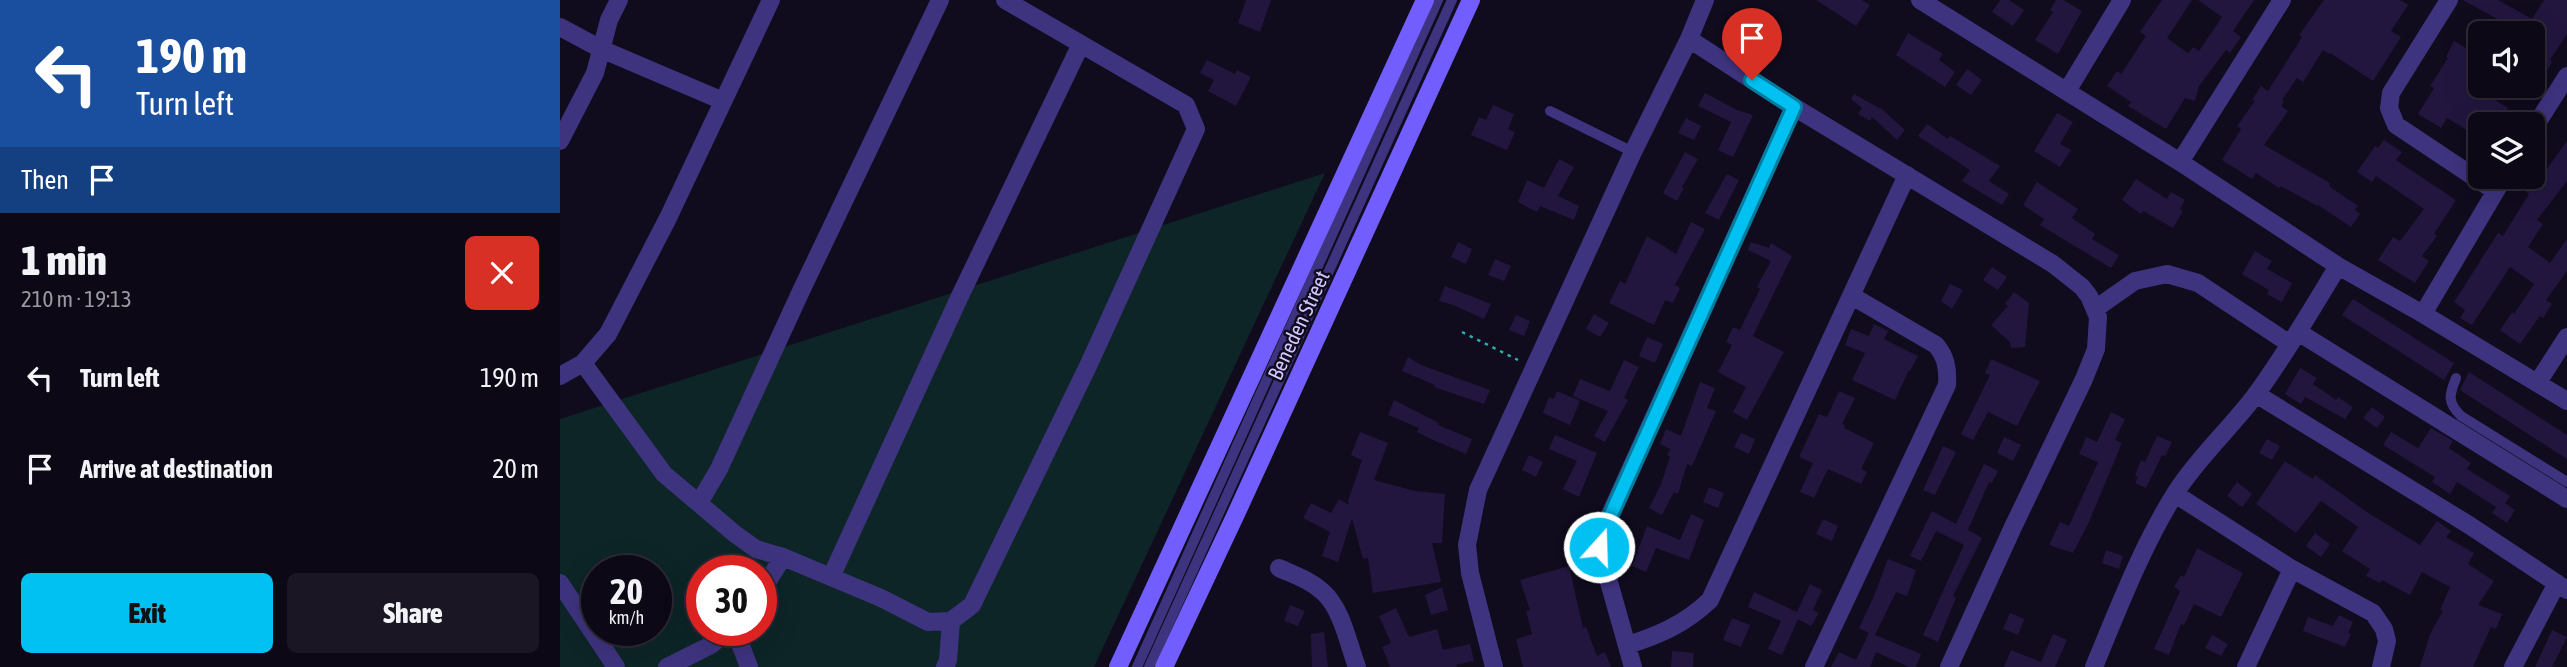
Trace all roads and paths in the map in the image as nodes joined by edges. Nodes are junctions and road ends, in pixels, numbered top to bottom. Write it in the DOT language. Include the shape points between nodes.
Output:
graph roads {
  1 [pos="619,0"];
  2 [pos="771,0"];
  3 [pos="940,0"];
  4 [pos="1005,0"];
  5 [pos="1425,0"];
  6 [pos="1438,0"];
  7 [pos="1451,0"];
  8 [pos="1471,0"];
  9 [pos="1705,0"];
  10 [pos="1920,0"];
  11 [pos="2122,0"];
  12 [pos="2282,0"];
  13 [pos="2449,0"];
  14 [pos="1947,6"];
  15 [pos="560,27"];
  16 [pos="1689,39"];
  17 [pos="1081,44"];
  18 [pos="601,49"];
  19 [pos="2567,76"];
  20 [pos="2067,91"];
  21 [pos="723,101"];
  22 [pos="1794,107"];
  23 [pos="1550,111"];
  24 [pos="2544,112"];
  25 [pos="560,141"];
  26 [pos="1633,152"];
  27 [pos="2180,162"];
  28 [pos="2468,166"];
  29 [pos="1907,175"];
  30 [pos="2496,189"];
  31 [pos="2338,266"];
  32 [pos="1852,296"];
  33 [pos="2095,309"];
  34 [pos="2423,314"];
  35 [pos="1462,331"];
  36 [pos="2567,337"];
  37 [pos="2294,338"];
  38 [pos="583,363"];
  39 [pos="1533,368"];
  40 [pos="560,376"];
  41 [pos="2456,378"];
  42 [pos="2538,382"];
  43 [pos="2256,394"];
  44 [pos="2567,401"];
  45 [pos="2567,482"];
  46 [pos="2175,494"];
  47 [pos="2567,499"];
  48 [pos="699,503"];
  49 [pos="783,557"];
  50 [pos="777,567"];
  51 [pos="1279,568"];
  52 [pos="2292,569"];
  53 [pos="831,577"];
  54 [pos="560,583"];
  55 [pos="2562,587"];
  56 [pos="951,621"];
  57 [pos="1628,645"];
  58 [pos="709,646"];
  59 [pos="741,646"];
  60 [pos="617,667"];
  61 [pos="667,667"];
  62 [pos="749,667"];
  63 [pos="946,667"];
  64 [pos="1118,667"];
  65 [pos="1137,667"];
  66 [pos="1149,667"];
  67 [pos="1164,667"];
  68 [pos="1357,667"];
  69 [pos="1494,667"];
  70 [pos="1633,667"];
  71 [pos="1814,667"];
  72 [pos="1949,667"];
  73 [pos="2094,667"];
  74 [pos="2246,667"];
  75 [pos="2381,667"];
  76 [pos="2513,667"];
  1 -- 18 [label="street"];
  2 -- 21 [label="street"];
  3 -- 48 [label="street"];
  4 -- 17 [label="street"];
  5 -- 64 [label="main road, Beneden Street"];
  6 -- 65 [label="lane"];
  7 -- 66 [label="lane"];
  8 -- 67 [label="main road, Beneden Street"];
  9 -- 16 [label="street"];
  10 -- 14 [label="street"];
  11 -- 20 [label="street"];
  12 -- 27 [label="street"];
  13 -- 28 [label="street" via="2390,93 2389,108 2396,125"];
  14 -- 20 [label="street"];
  15 -- 18 [label="street"];
  16 -- 22 [label="street"];
  16 -- 26 [label="street"];
  17 -- 53 [label="street"];
  17 -- 56 [label="street" via="1186,105 1196,129 972,605"];
  18 -- 21 [label="street"];
  18 -- 25 [label="street" via="595,73"];
  19 -- 24 [label="street"];
  20 -- 27 [label="street"];
  21 -- 38 [label="street" via="608,334"];
  22 -- 29 [label="street"];
  22 -- 57 [label="street" via="1604,530 1599,547"];
  23 -- 26 [label="lane"];
  26 -- 39 [label="street"];
  27 -- 31 [label="street"];
  29 -- 32 [label="street"];
  29 -- 33 [label="street" via="2053,264 2082,287"];
  30 -- 34 [label="street"];
  31 -- 34 [label="street"];
  31 -- 37 [label="street"];
  32 -- 57 [label="street" via="1710,600 1673,628"];
  32 -- 71 [label="street" via="1936,345 1948,370 1947,385"];
  33 -- 37 [label="street" via="2135,281 2167,274 2198,283"];
  33 -- 72 [label="street" via="2096,348 2084,379"];
  34 -- 42 [label="street"];
  35 -- 39 [label="path"];
  36 -- 42 [label="street"];
  37 -- 43 [label="street"];
  37 -- 47 [label="street"];
  38 -- 40 [label="street"];
  38 -- 48 [label="street" via="664,474"];
  39 -- 69 [label="street" via="1478,489 1467,545"];
  41 -- 45 [label="lane" via="2449,396 2454,410"];
  42 -- 44 [label="street"];
  43 -- 46 [label="street"];
  43 -- 55 [label="street"];
  46 -- 52 [label="street"];
  46 -- 73 [label="street"];
  48 -- 49 [label="street" via="756,549"];
  49 -- 50 [label="street"];
  49 -- 53 [label="street"];
  51 -- 68 [label="street" via="1311,583 1334,604"];
  52 -- 74 [label="street"];
  52 -- 75 [label="street" via="2373,613 2387,642"];
  53 -- 56 [label="street" via="928,622"];
  54 -- 60 [label="street"];
  55 -- 76 [label="street"];
  56 -- 63 [label="street"];
  57 -- 70 [label="street"];
  58 -- 61 [label="street"];
  59 -- 62 [label="street"];
}
